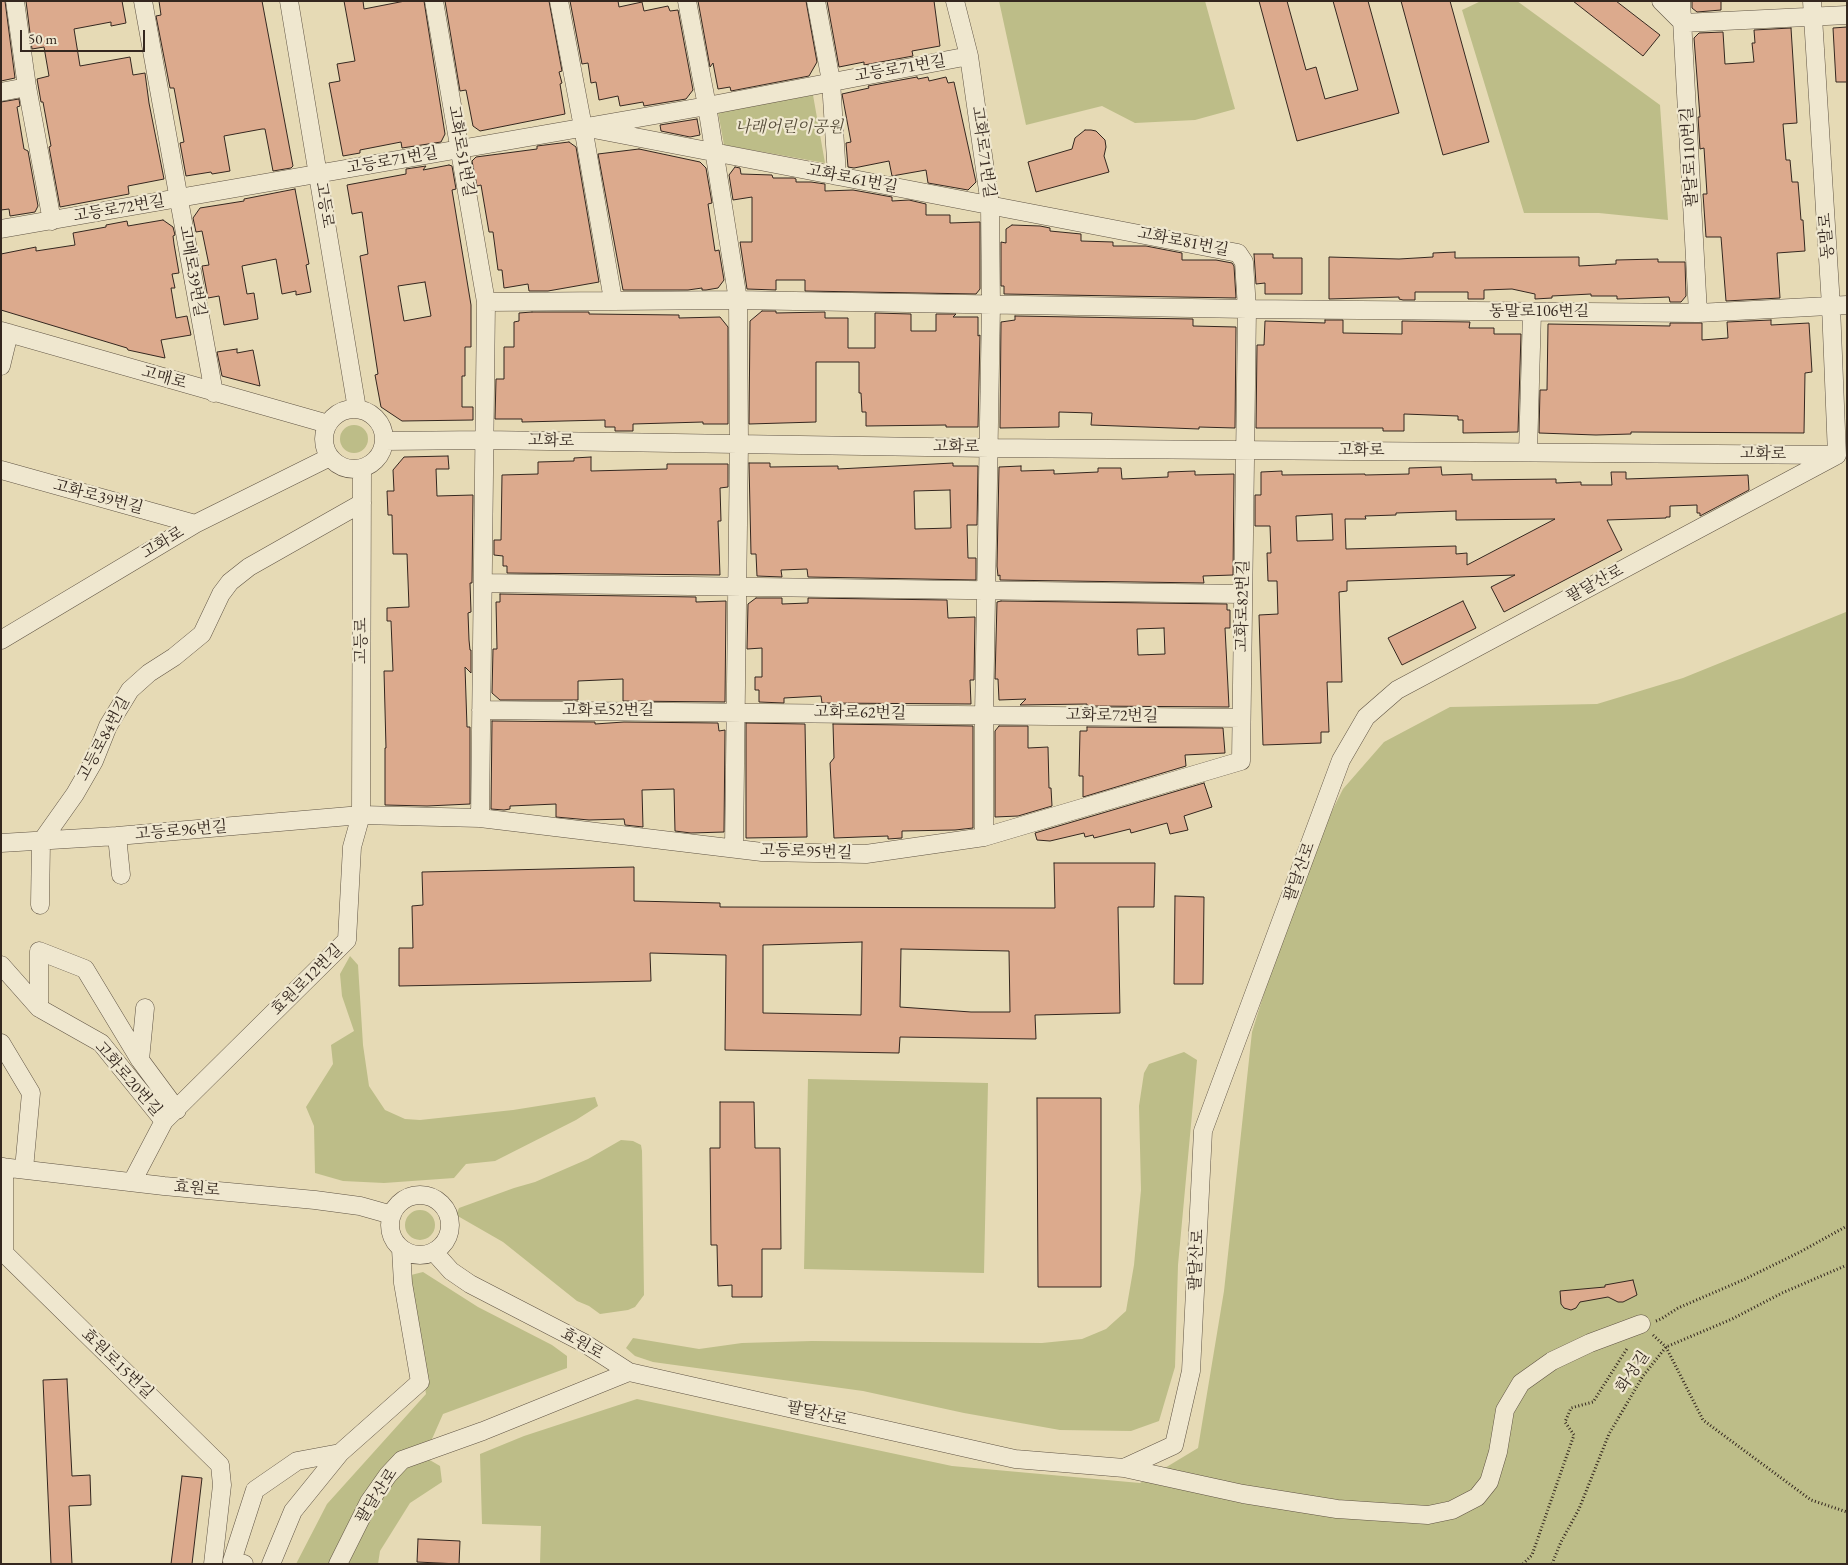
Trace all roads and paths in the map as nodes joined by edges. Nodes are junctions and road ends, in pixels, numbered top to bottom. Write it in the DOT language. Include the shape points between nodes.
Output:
graph roads {
  1 [pos="15,1"];
  2 [pos="143,1"];
  3 [pos="290,1"];
  4 [pos="434,1"];
  5 [pos="559,1"];
  6 [pos="687,1"];
  7 [pos="816,1"];
  8 [pos="955,1"];
  9 [pos="1661,1"];
  10 [pos="1681,1"];
  11 [pos="1813,9"];
  12 [pos="1847,15"];
  13 [pos="1683,23"];
  14 [pos="969,56"];
  15 [pos="831,82"];
  16 [pos="28,87"];
  17 [pos="1,92"];
  18 [pos="707,106"];
  19 [pos="583,127"];
  20 [pos="461,149"];
  21 [pos="715,153"];
  22 [pos="319,174"];
  23 [pos="837,176"];
  24 [pos="178,198"];
  25 [pos="990,205"];
  26 [pos="52,221"];
  27 [pos="1,229"];
  28 [pos="613,300"];
  29 [pos="738,300"];
  30 [pos="486,302"];
  31 [pos="991,305"];
  32 [pos="1839,306"];
  33 [pos="1247,309"];
  34 [pos="1532,312"];
  35 [pos="1698,313"];
  36 [pos="5,332"];
  37 [pos="1,366"];
  38 [pos="214,393"];
  39 [pos="358,409"];
  40 [pos="328,424"];
  41 [pos="485,440"];
  42 [pos="384,441"];
  43 [pos="739,443"];
  44 [pos="989,448"];
  45 [pos="1247,450"];
  46 [pos="1528,452"];
  47 [pos="1842,454"];
  48 [pos="330,457"];
  49 [pos="362,468"];
  50 [pos="1,470"];
  51 [pos="362,503"];
  52 [pos="195,524"];
  53 [pos="483,584"];
  54 [pos="738,587"];
  55 [pos="986,590"];
  56 [pos="1242,594"];
  57 [pos="2,637"];
  58 [pos="481,710"];
  59 [pos="736,711"];
  60 [pos="984,715"];
  61 [pos="1241,718"];
  62 [pos="1241,762"];
  63 [pos="361,815"];
  64 [pos="480,818"];
  65 [pos="117,836"];
  66 [pos="984,836"];
  67 [pos="41,842"];
  68 [pos="1,843"];
  69 [pos="734,847"];
  70 [pos="120,875"];
  71 [pos="40,906"];
  72 [pos="1,965"];
  73 [pos="39,1008"];
  74 [pos="145,1008"];
  75 [pos="1,1043"];
  76 [pos="140,1060"];
  77 [pos="170,1115"];
  78 [pos="3,1167"];
  79 [pos="24,1169"];
  80 [pos="132,1182"];
  81 [pos="392,1215"];
  82 [pos="1847,1226"];
  83 [pos="401,1249"];
  84 [pos="434,1252"];
  85 [pos="1847,1265"];
  86 [pos="1641,1324"];
  87 [pos="1666,1347"];
  88 [pos="629,1372"];
  89 [pos="340,1453"];
  90 [pos="1124,1468"];
  91 [pos="1847,1512"];
  92 [pos="213,1564"];
  93 [pos="244,1564"];
  94 [pos="271,1564"];
  95 [pos="338,1564"];
  96 [pos="1523,1564"];
  97 [pos="1552,1564"];
  1 -- 16 [label="street, 고등로72번길"];
  2 -- 24 [label="street, 고매로39번길"];
  3 -- 22 [label="street, 고등로"];
  4 -- 20 [label="street, 고화로51번길"];
  5 -- 19 [label="street"];
  6 -- 18 [label="street"];
  7 -- 15 [label="street"];
  8 -- 14 [label="street, 고화로71번길"];
  9 -- 13 [label="street"];
  10 -- 13 [label="street, 팔달로110번길"];
  11 -- 12 [label="street"];
  11 -- 13 [label="street"];
  11 -- 32 [label="street, 동말로"];
  13 -- 35 [label="street, 팔달로110번길"];
  14 -- 15 [label="street, 고등로71번길"];
  14 -- 25 [label="street, 고화로71번길"];
  15 -- 18 [label="street, 고등로71번길"];
  15 -- 23 [label="street, 고등로71번길"];
  16 -- 17 [label="street"];
  16 -- 26 [label="street, 고등로72번길"];
  18 -- 19 [label="street, 고등로71번길"];
  18 -- 21 [label="street"];
  19 -- 20 [label="street, 고등로71번길"];
  19 -- 21 [label="street, 고화로61번길"];
  19 -- 28 [label="street"];
  20 -- 22 [label="street, 고등로71번길"];
  20 -- 30 [label="street, 고화로51번길"];
  21 -- 23 [label="street, 고화로61번길"];
  21 -- 29 [label="street"];
  22 -- 24 [label="street, 고등로72번길"];
  22 -- 39 [label="street, 고등로"];
  23 -- 25 [label="street, 고화로61번길"];
  24 -- 26 [label="street, 고등로72번길"];
  24 -- 38 [label="street, 고매로39번길"];
  25 -- 31 [label="street, 고화로71번길"];
  25 -- 33 [label="street, 고화로81번길" via="1238,253 1244,262"];
  26 -- 27 [label="street"];
  28 -- 29 [label="street"];
  28 -- 30 [label="street"];
  29 -- 31 [label="street"];
  29 -- 43 [label="street"];
  30 -- 41 [label="street, 고화로51번길"];
  31 -- 33 [label="street"];
  31 -- 44 [label="street, 고화로71번길"];
  32 -- 35 [label="street, 동말로106번길"];
  32 -- 47 [label="street, 동말로"];
  33 -- 34 [label="street, 동말로106번길"];
  33 -- 45 [label="street, 고화로81번길"];
  34 -- 35 [label="street, 동말로106번길"];
  34 -- 46 [label="street"];
  36 -- 37 [label="street"];
  36 -- 38 [label="street, 고매로"];
  38 -- 40 [label="street, 고매로"];
  39 -- 40 [label="street" via="340,412"];
  39 -- 42 [label="street" via="369,412 378,420"];
  40 -- 48 [label="street" via="324,441"];
  41 -- 42 [label="street, 고화로"];
  41 -- 43 [label="street, 고화로"];
  41 -- 53 [label="street"];
  42 -- 49 [label="street" via="380,454"];
  43 -- 44 [label="street, 고화로"];
  43 -- 54 [label="street"];
  44 -- 45 [label="street, 고화로"];
  44 -- 55 [label="street"];
  45 -- 46 [label="street, 고화로"];
  45 -- 56 [label="street, 고화로82번길"];
  46 -- 47 [label="street, 고화로"];
  47 -- 90 [label="street, 팔달산로" via="1397,690 1366,717 1341,760 1203,1131 1191,1372 1174,1445"];
  48 -- 49 [label="street" via="350,469"];
  48 -- 52 [label="street, 고화로"];
  49 -- 51 [label="street, 고등로"];
  50 -- 52 [label="street, 고화로39번길"];
  51 -- 63 [label="street, 고등로"];
  51 -- 67 [label="street, 고등로84번길" via="248,567 230,582 202,634 130,690 108,726 94,761 75,794"];
  52 -- 57 [label="street, 고화로"];
  53 -- 54 [label="street"];
  53 -- 58 [label="street"];
  54 -- 55 [label="street"];
  54 -- 59 [label="street"];
  55 -- 56 [label="street"];
  55 -- 60 [label="street"];
  56 -- 61 [label="street, 고화로82번길"];
  58 -- 59 [label="street, 고화로52번길"];
  58 -- 64 [label="street"];
  59 -- 60 [label="street, 고화로62번길"];
  59 -- 69 [label="street"];
  60 -- 61 [label="street, 고화로72번길"];
  60 -- 66 [label="street"];
  61 -- 62 [label="street, 고화로82번길"];
  62 -- 66 [label="street, 고등로95번길"];
  63 -- 64 [label="street, 고등로95번길"];
  63 -- 65 [label="street, 고등로96번길"];
  63 -- 77 [label="street, 효원로12번길" via="352,848 347,940"];
  64 -- 69 [label="street, 고등로95번길"];
  65 -- 67 [label="street, 고등로96번길"];
  65 -- 70 [label="street"];
  66 -- 69 [label="street, 고등로95번길" via="866,854 762,852"];
  67 -- 68 [label="street, 고등로96번길"];
  67 -- 71 [label="street"];
  72 -- 73 [label="street, 고화로20번길"];
  73 -- 76 [label="street, 고화로20번길" via="38,951 85,969"];
  73 -- 77 [label="street, 고화로20번길" via="101,1043"];
  74 -- 76 [label="street"];
  75 -- 79 [label="street" via="31,1093"];
  76 -- 77 [label="street"];
  77 -- 80 [label="street, 효원로12번길"];
  78 -- 79 [label="street, 효원로"];
  78 -- 92 [label="street, 효원로15번길" via="4,1253 220,1465 222,1485"];
  79 -- 80 [label="street, 효원로"];
  80 -- 81 [label="street, 효원로" via="315,1200 360,1206"];
  81 -- 83 [label="street" via="390,1232"];
  81 -- 84 [label="street" via="398,1204 416,1195 431,1197 443,1205 449,1213 450,1233 446,1242"];
  82 -- 86 [label="path" via="1751,1276 1678,1308 1661,1320"];
  83 -- 84 [label="street" via="420,1256"];
  83 -- 89 [label="street" via="403,1283 420,1382"];
  84 -- 88 [label="street, 효원로" via="451,1271 470,1284 584,1344"];
  85 -- 87 [label="path, 화성길"];
  86 -- 90 [label="street" via="1552,1361 1520,1383 1505,1410 1489,1482 1477,1497 1452,1510 1428,1514 1337,1509 1243,1494"];
  86 -- 96 [label="path" via="1593,1402 1571,1408 1565,1422 1574,1436 1532,1555"];
  87 -- 91 [label="path" via="1702,1420 1810,1500"];
  87 -- 97 [label="path, 화성길" via="1643,1376 1610,1434"];
  88 -- 90 [label="street, 팔달산로" via="1015,1458"];
  88 -- 95 [label="street, 팔달산로" via="483,1432 402,1460 370,1502"];
  89 -- 93 [label="street" via="297,1461 255,1490 232,1560"];
  89 -- 94 [label="street" via="293,1512"];
}
